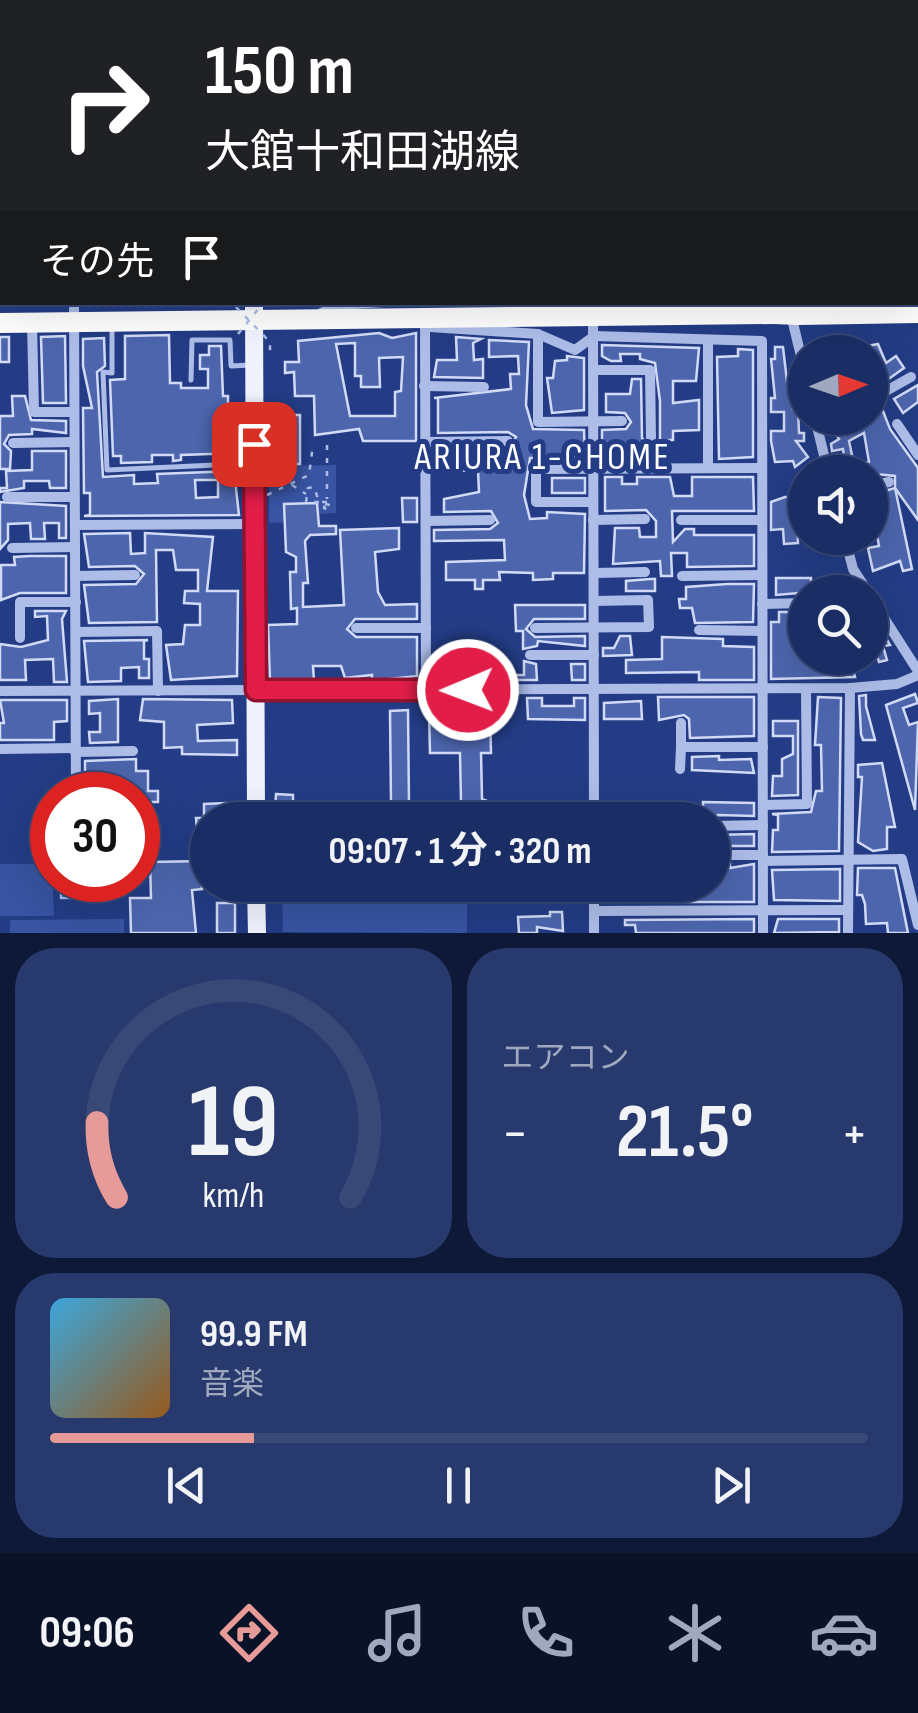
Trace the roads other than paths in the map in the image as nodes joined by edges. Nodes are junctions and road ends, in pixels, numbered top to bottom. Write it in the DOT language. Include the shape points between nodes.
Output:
graph roads {
  1 [pos="74,305"];
  2 [pos="337,305"];
  3 [pos="787,310"];
  4 [pos="918,313"];
  5 [pos="249,315"];
  6 [pos="306,320"];
  7 [pos="112,322"];
  8 [pos="0,323"];
  9 [pos="32,323"];
  10 [pos="425,323"];
  11 [pos="74,324"];
  12 [pos="593,332"];
  13 [pos="538,334"];
  14 [pos="794,335"];
  15 [pos="708,340"];
  16 [pos="262,360"];
  17 [pos="594,370"];
  18 [pos="911,378"];
  19 [pos="191,380"];
  20 [pos="424,386"];
  21 [pos="484,387"];
  22 [pos="888,390"];
  23 [pos="74,412"];
  24 [pos="622,421"];
  25 [pos="593,422"];
  26 [pos="896,424"];
  27 [pos="651,438"];
  28 [pos="508,441"];
  29 [pos="74,442"];
  30 [pos="425,442"];
  31 [pos="13,443"];
  32 [pos="918,455"];
  33 [pos="237,464"];
  34 [pos="594,468"];
  35 [pos="708,468"];
  36 [pos="761,468"];
  37 [pos="7,497"];
  38 [pos="74,497"];
  39 [pos="593,502"];
  40 [pos="646,519"];
  41 [pos="490,520"];
  42 [pos="593,520"];
  43 [pos="681,520"];
  44 [pos="762,520"];
  45 [pos="426,521"];
  46 [pos="74,524"];
  47 [pos="254,524"];
  48 [pos="75,546"];
  49 [pos="12,548"];
  50 [pos="646,572"];
  51 [pos="594,573"];
  52 [pos="135,575"];
  53 [pos="762,575"];
  54 [pos="75,576"];
  55 [pos="682,576"];
  56 [pos="594,601"];
  57 [pos="76,602"];
  58 [pos="788,603"];
  59 [pos="762,604"];
  60 [pos="888,625"];
  61 [pos="356,628"];
  62 [pos="426,628"];
  63 [pos="535,628"];
  64 [pos="594,628"];
  65 [pos="699,630"];
  66 [pos="762,630"];
  67 [pos="76,632"];
  68 [pos="20,638"];
  69 [pos="594,655"];
  70 [pos="530,656"];
  71 [pos="918,673"];
  72 [pos="806,688"];
  73 [pos="850,688"];
  74 [pos="595,689"];
  75 [pos="763,689"];
  76 [pos="256,690"];
  77 [pos="426,690"];
  78 [pos="0,691"];
  79 [pos="75,691"];
  80 [pos="158,691"];
  81 [pos="681,723"];
  82 [pos="681,746"];
  83 [pos="763,747"];
  84 [pos="0,749"];
  85 [pos="75,750"];
  86 [pos="132,751"];
  87 [pos="680,769"];
  88 [pos="75,772"];
  89 [pos="256,802"];
  90 [pos="594,802"];
  91 [pos="763,805"];
  92 [pos="763,825"];
  93 [pos="730,826"];
  94 [pos="730,856"];
  95 [pos="763,858"];
  96 [pos="847,860"];
  97 [pos="256,902"];
  98 [pos="594,902"];
  99 [pos="763,910"];
  100 [pos="848,910"];
  101 [pos="594,911"];
  102 [pos="918,926"];
  103 [pos="256,933"];
  104 [pos="594,933"];
  105 [pos="763,933"];
  106 [pos="848,933"];
  1 -- 11 [label="street"];
  2 -- 6 [label="street"];
  3 -- 4 [label="highway"];
  3 -- 10 [label="highway"];
  3 -- 14 [label="street"];
  5 -- 6 [label="highway"];
  5 -- 7 [label="highway"];
  5 -- 16 [label="main road"];
  6 -- 10 [label="highway"];
  7 -- 11 [label="highway"];
  7 -- 33 [label="lane" via="112,372 104,372 106,470"];
  8 -- 9 [label="highway"];
  9 -- 11 [label="highway"];
  9 -- 23 [label="street" via="34,412"];
  10 -- 13 [label="street"];
  10 -- 20 [label="street"];
  11 -- 23 [label="street"];
  12 -- 13 [label="street" via="575,350"];
  12 -- 15 [label="street"];
  12 -- 17 [label="street"];
  13 -- 25 [label="street" via="538,422"];
  15 -- 35 [label="street"];
  15 -- 36 [label="street" via="762,341"];
  16 -- 19 [label="lane" via="231,366 230,340 192,340"];
  16 -- 47 [label="main road"];
  17 -- 25 [label="street"];
  17 -- 27 [label="street" via="650,370"];
  18 -- 22 [label="street"];
  20 -- 21 [label="street"];
  20 -- 30 [label="street"];
  23 -- 29 [label="street"];
  24 -- 25 [label="street"];
  25 -- 34 [label="street"];
  26 -- 32 [label="street"];
  28 -- 30 [label="street"];
  29 -- 31 [label="street"];
  29 -- 38 [label="street"];
  30 -- 45 [label="street"];
  34 -- 35 [label="street"];
  34 -- 39 [label="street"];
  34 -- 39 [label="street" via="536,469 536,502"];
  35 -- 36 [label="street"];
  36 -- 44 [label="street"];
  37 -- 38 [label="street"];
  38 -- 46 [label="street"];
  39 -- 42 [label="street"];
  40 -- 42 [label="street"];
  41 -- 45 [label="street"];
  42 -- 51 [label="street"];
  43 -- 44 [label="street"];
  44 -- 53 [label="street"];
  45 -- 62 [label="street"];
  46 -- 47 [label="street"];
  46 -- 48 [label="street"];
  47 -- 76 [label="main road"];
  48 -- 49 [label="street"];
  48 -- 54 [label="street"];
  50 -- 51 [label="street"];
  51 -- 56 [label="street"];
  52 -- 54 [label="street"];
  53 -- 55 [label="street"];
  53 -- 59 [label="street"];
  54 -- 57 [label="street"];
  56 -- 64 [label="street"];
  56 -- 64 [label="street" via="648,600 649,627"];
  57 -- 67 [label="street"];
  57 -- 68 [label="street" via="20,602"];
  58 -- 59 [label="street"];
  59 -- 66 [label="street"];
  60 -- 71 [label="street"];
  61 -- 62 [label="street"];
  62 -- 77 [label="street"];
  63 -- 64 [label="street"];
  64 -- 69 [label="street"];
  65 -- 66 [label="street"];
  66 -- 75 [label="street"];
  67 -- 79 [label="street"];
  67 -- 80 [label="street" via="157,631"];
  69 -- 70 [label="street"];
  69 -- 74 [label="street"];
  71 -- 73 [label="street" via="897,684"];
  72 -- 73 [label="street"];
  72 -- 75 [label="street"];
  72 -- 91 [label="street" via="806,804"];
  73 -- 96 [label="street"];
  74 -- 75 [label="street"];
  74 -- 77 [label="street"];
  74 -- 90 [label="street"];
  75 -- 83 [label="street"];
  76 -- 77 [label="street"];
  76 -- 80 [label="street"];
  76 -- 89 [label="main road"];
  78 -- 79 [label="street"];
  79 -- 80 [label="street"];
  79 -- 85 [label="street"];
  81 -- 82 [label="street"];
  82 -- 83 [label="street"];
  82 -- 87 [label="street"];
  83 -- 91 [label="street"];
  84 -- 85 [label="street"];
  85 -- 86 [label="street"];
  85 -- 88 [label="street"];
  91 -- 92 [label="street"];
  92 -- 93 [label="street"];
  92 -- 95 [label="street"];
  94 -- 95 [label="street"];
  95 -- 96 [label="street"];
  95 -- 99 [label="street"];
  96 -- 100 [label="street"];
  96 -- 102 [label="street" via="902,859"];
  97 -- 103 [label="main road"];
  98 -- 101 [label="street"];
  99 -- 100 [label="street"];
  99 -- 101 [label="street"];
  99 -- 105 [label="street"];
  100 -- 106 [label="street"];
  101 -- 104 [label="street"];
}
